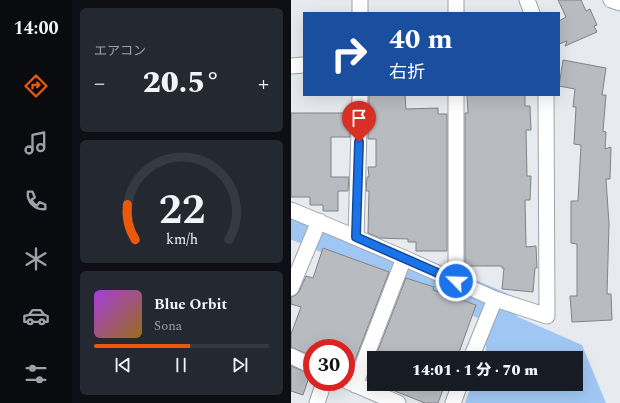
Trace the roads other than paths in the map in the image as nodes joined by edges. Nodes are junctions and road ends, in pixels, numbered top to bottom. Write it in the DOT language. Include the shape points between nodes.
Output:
graph roads {
  1 [pos="360,0"];
  2 [pos="456,0"];
  3 [pos="527,0"];
  4 [pos="611,0"];
  5 [pos="620,3"];
  6 [pos="361,12"];
  7 [pos="456,12"];
  8 [pos="532,12"];
  9 [pos="303,65"];
  10 [pos="291,66"];
  11 [pos="360,96"];
  12 [pos="456,96"];
  13 [pos="546,96"];
  14 [pos="291,210"];
  15 [pos="319,222"];
  16 [pos="356,237"];
  17 [pos="404,258"];
  18 [pos="456,281"];
  19 [pos="291,288"];
  20 [pos="495,299"];
  21 [pos="474,351"];
  22 [pos="291,356"];
  23 [pos="303,362"];
  24 [pos="355,373"];
  25 [pos="355,384"];
  26 [pos="321,391"];
  27 [pos="457,391"];
  28 [pos="317,403"];
  29 [pos="398,403"];
  30 [pos="453,403"];
  1 -- 6 [label="street"];
  2 -- 7 [label="street"];
  3 -- 8 [label="street"];
  4 -- 5 [label="street"];
  9 -- 10 [label="street"];
  11 -- 16 [label="street"];
  12 -- 18 [label="street"];
  13 -- 20 [label="street" via="547,316"];
  14 -- 15 [label="street"];
  15 -- 16 [label="street"];
  15 -- 19 [label="street"];
  16 -- 17 [label="street"];
  17 -- 18 [label="street"];
  17 -- 24 [label="street"];
  18 -- 20 [label="street"];
  20 -- 21 [label="street"];
  22 -- 23 [label="street"];
  25 -- 29 [label="street"];
  26 -- 28 [label="street"];
  27 -- 30 [label="street"];
}
